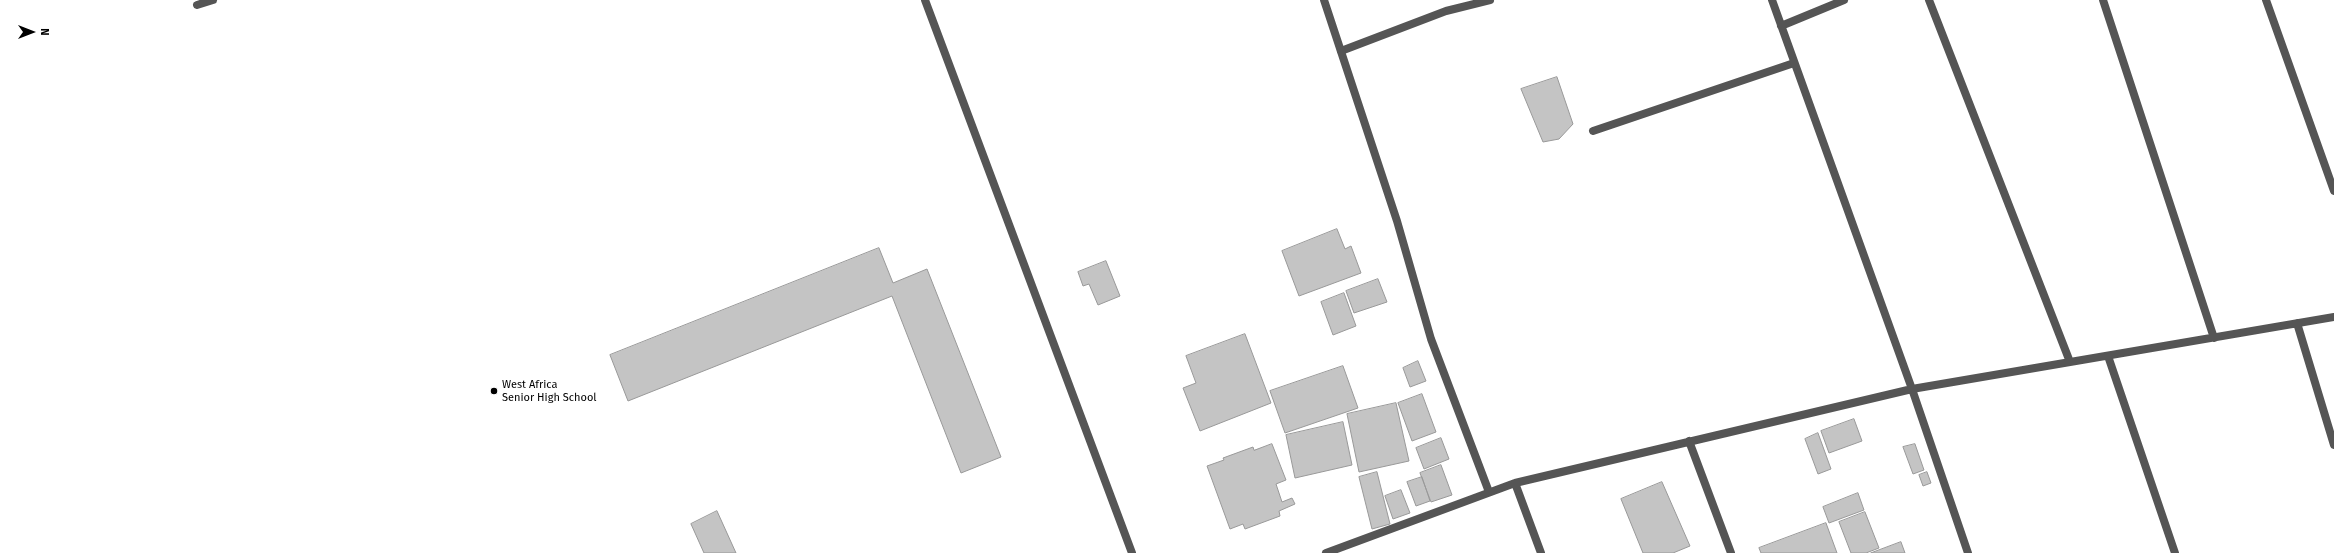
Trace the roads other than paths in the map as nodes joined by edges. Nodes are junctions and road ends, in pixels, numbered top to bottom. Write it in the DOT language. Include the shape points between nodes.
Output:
graph roads {
  1 [pos="213,0"];
  2 [pos="925,0"];
  3 [pos="1324,0"];
  4 [pos="1490,0"];
  5 [pos="1772,0"];
  6 [pos="1844,0"];
  7 [pos="1929,0"];
  8 [pos="2103,0"];
  9 [pos="2266,0"];
  10 [pos="196,6"];
  11 [pos="1781,26"];
  12 [pos="1341,51"];
  13 [pos="1794,63"];
  14 [pos="1593,131"];
  15 [pos="2334,191"];
  16 [pos="2334,317"];
  17 [pos="2297,323"];
  18 [pos="2214,338"];
  19 [pos="2108,356"];
  20 [pos="2070,362"];
  21 [pos="1912,389"];
  22 [pos="1689,441"];
  23 [pos="2334,445"];
  24 [pos="1515,483"];
  25 [pos="1489,492"];
  26 [pos="1347,549"];
  27 [pos="1132,553"];
  28 [pos="1326,553"];
  29 [pos="1541,553"];
  30 [pos="1731,553"];
  31 [pos="1968,553"];
  32 [pos="2175,553"];
  1 -- 10 [label="street"];
  2 -- 27 [label="street"];
  3 -- 12 [label="street"];
  4 -- 12 [label="street" via="1446,11"];
  5 -- 11 [label="street"];
  6 -- 11 [label="street"];
  7 -- 20 [label="street"];
  8 -- 18 [label="street"];
  9 -- 15 [label="street"];
  11 -- 13 [label="street"];
  12 -- 25 [label="street" via="1397,221 1431,340"];
  13 -- 14 [label="street"];
  13 -- 21 [label="street"];
  16 -- 17 [label="street"];
  17 -- 18 [label="street"];
  17 -- 23 [label="street"];
  18 -- 19 [label="street"];
  19 -- 20 [label="street"];
  19 -- 32 [label="street"];
  20 -- 21 [label="street"];
  21 -- 22 [label="street"];
  21 -- 31 [label="street"];
  22 -- 24 [label="street"];
  22 -- 30 [label="street"];
  24 -- 25 [label="street"];
  24 -- 29 [label="street"];
  25 -- 26 [label="street"];
  26 -- 28 [label="street"];
}
